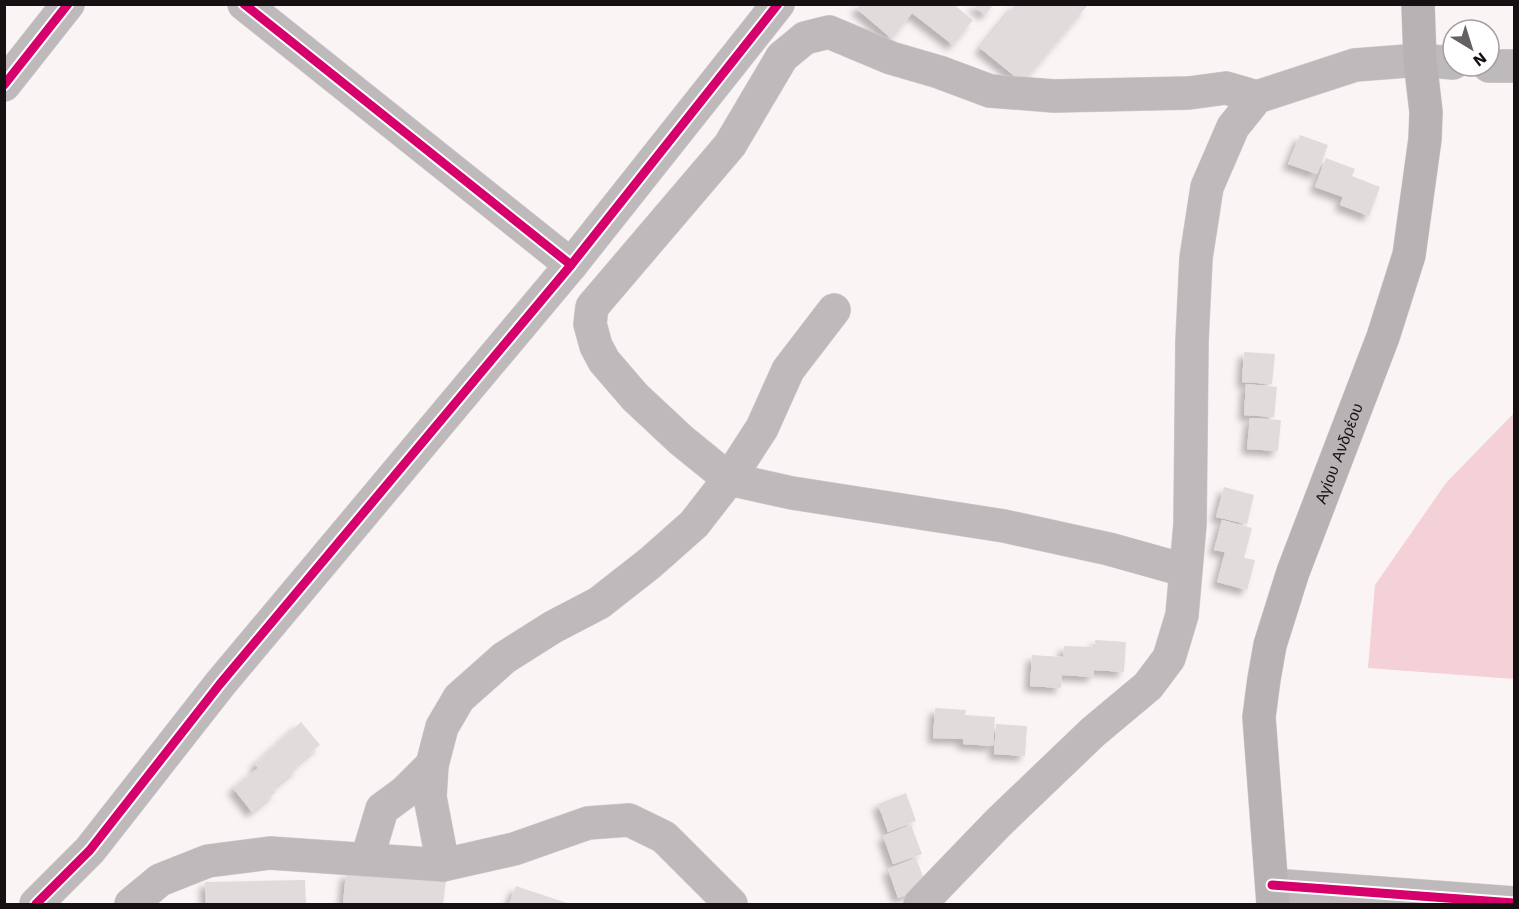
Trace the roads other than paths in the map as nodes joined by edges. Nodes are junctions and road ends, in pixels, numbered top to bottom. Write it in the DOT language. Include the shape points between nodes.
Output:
graph roads {
  1 [pos="68,4"];
  2 [pos="244,4"];
  3 [pos="778,4"];
  4 [pos="1418,4"];
  5 [pos="1419,60"];
  6 [pos="1441,62"];
  7 [pos="4,85"];
  8 [pos="1257,96"];
  9 [pos="570,265"];
  10 [pos="834,310"];
  11 [pos="729,479"];
  12 [pos="1184,570"];
  13 [pos="432,765"];
  14 [pos="368,859"];
  15 [pos="443,865"];
  16 [pos="1273,895"];
  17 [pos="1515,903"];
  18 [pos="36,904"];
  19 [pos="131,904"];
  20 [pos="731,904"];
  21 [pos="920,904"];
  1 -- 7 [label="street"];
  2 -- 9 [label="street"];
  3 -- 9 [label="street"];
  4 -- 5 [label="main road, Αγίου Ανδρέου"];
  5 -- 6 [label="street"];
  5 -- 8 [label="street" via="1355,65"];
  5 -- 16 [label="main road, Αγίου Ανδρέου" via="1426,112 1425,139 1409,255 1383,337 1293,572 1270,645 1264,679 1259,717"];
  8 -- 11 [label="street" via="1226,88 1189,93 1054,96 990,91 891,58 829,32 805,38 782,57 730,145 592,306 590,324 604,361 634,397"];
  8 -- 12 [label="street" via="1233,126 1207,187 1196,270 1190,524"];
  9 -- 18 [label="street" via="220,684 90,850"];
  10 -- 11 [label="street" via="788,370 762,428"];
  11 -- 12 [label="street" via="792,493 1004,526"];
  11 -- 13 [label="street" via="694,524 650,563 599,603 504,658 459,698 442,727"];
  12 -- 21 [label="street" via="1182,615 1169,658 1148,686 1006,815"];
  13 -- 14 [label="street" via="382,809"];
  13 -- 15 [label="street" via="430,797"];
  14 -- 15 [label="street"];
  14 -- 19 [label="street" via="270,853 208,861 160,880"];
  15 -- 20 [label="street" via="514,849 588,823 630,820 664,837"];
  16 -- 17 [label="street"];
}
